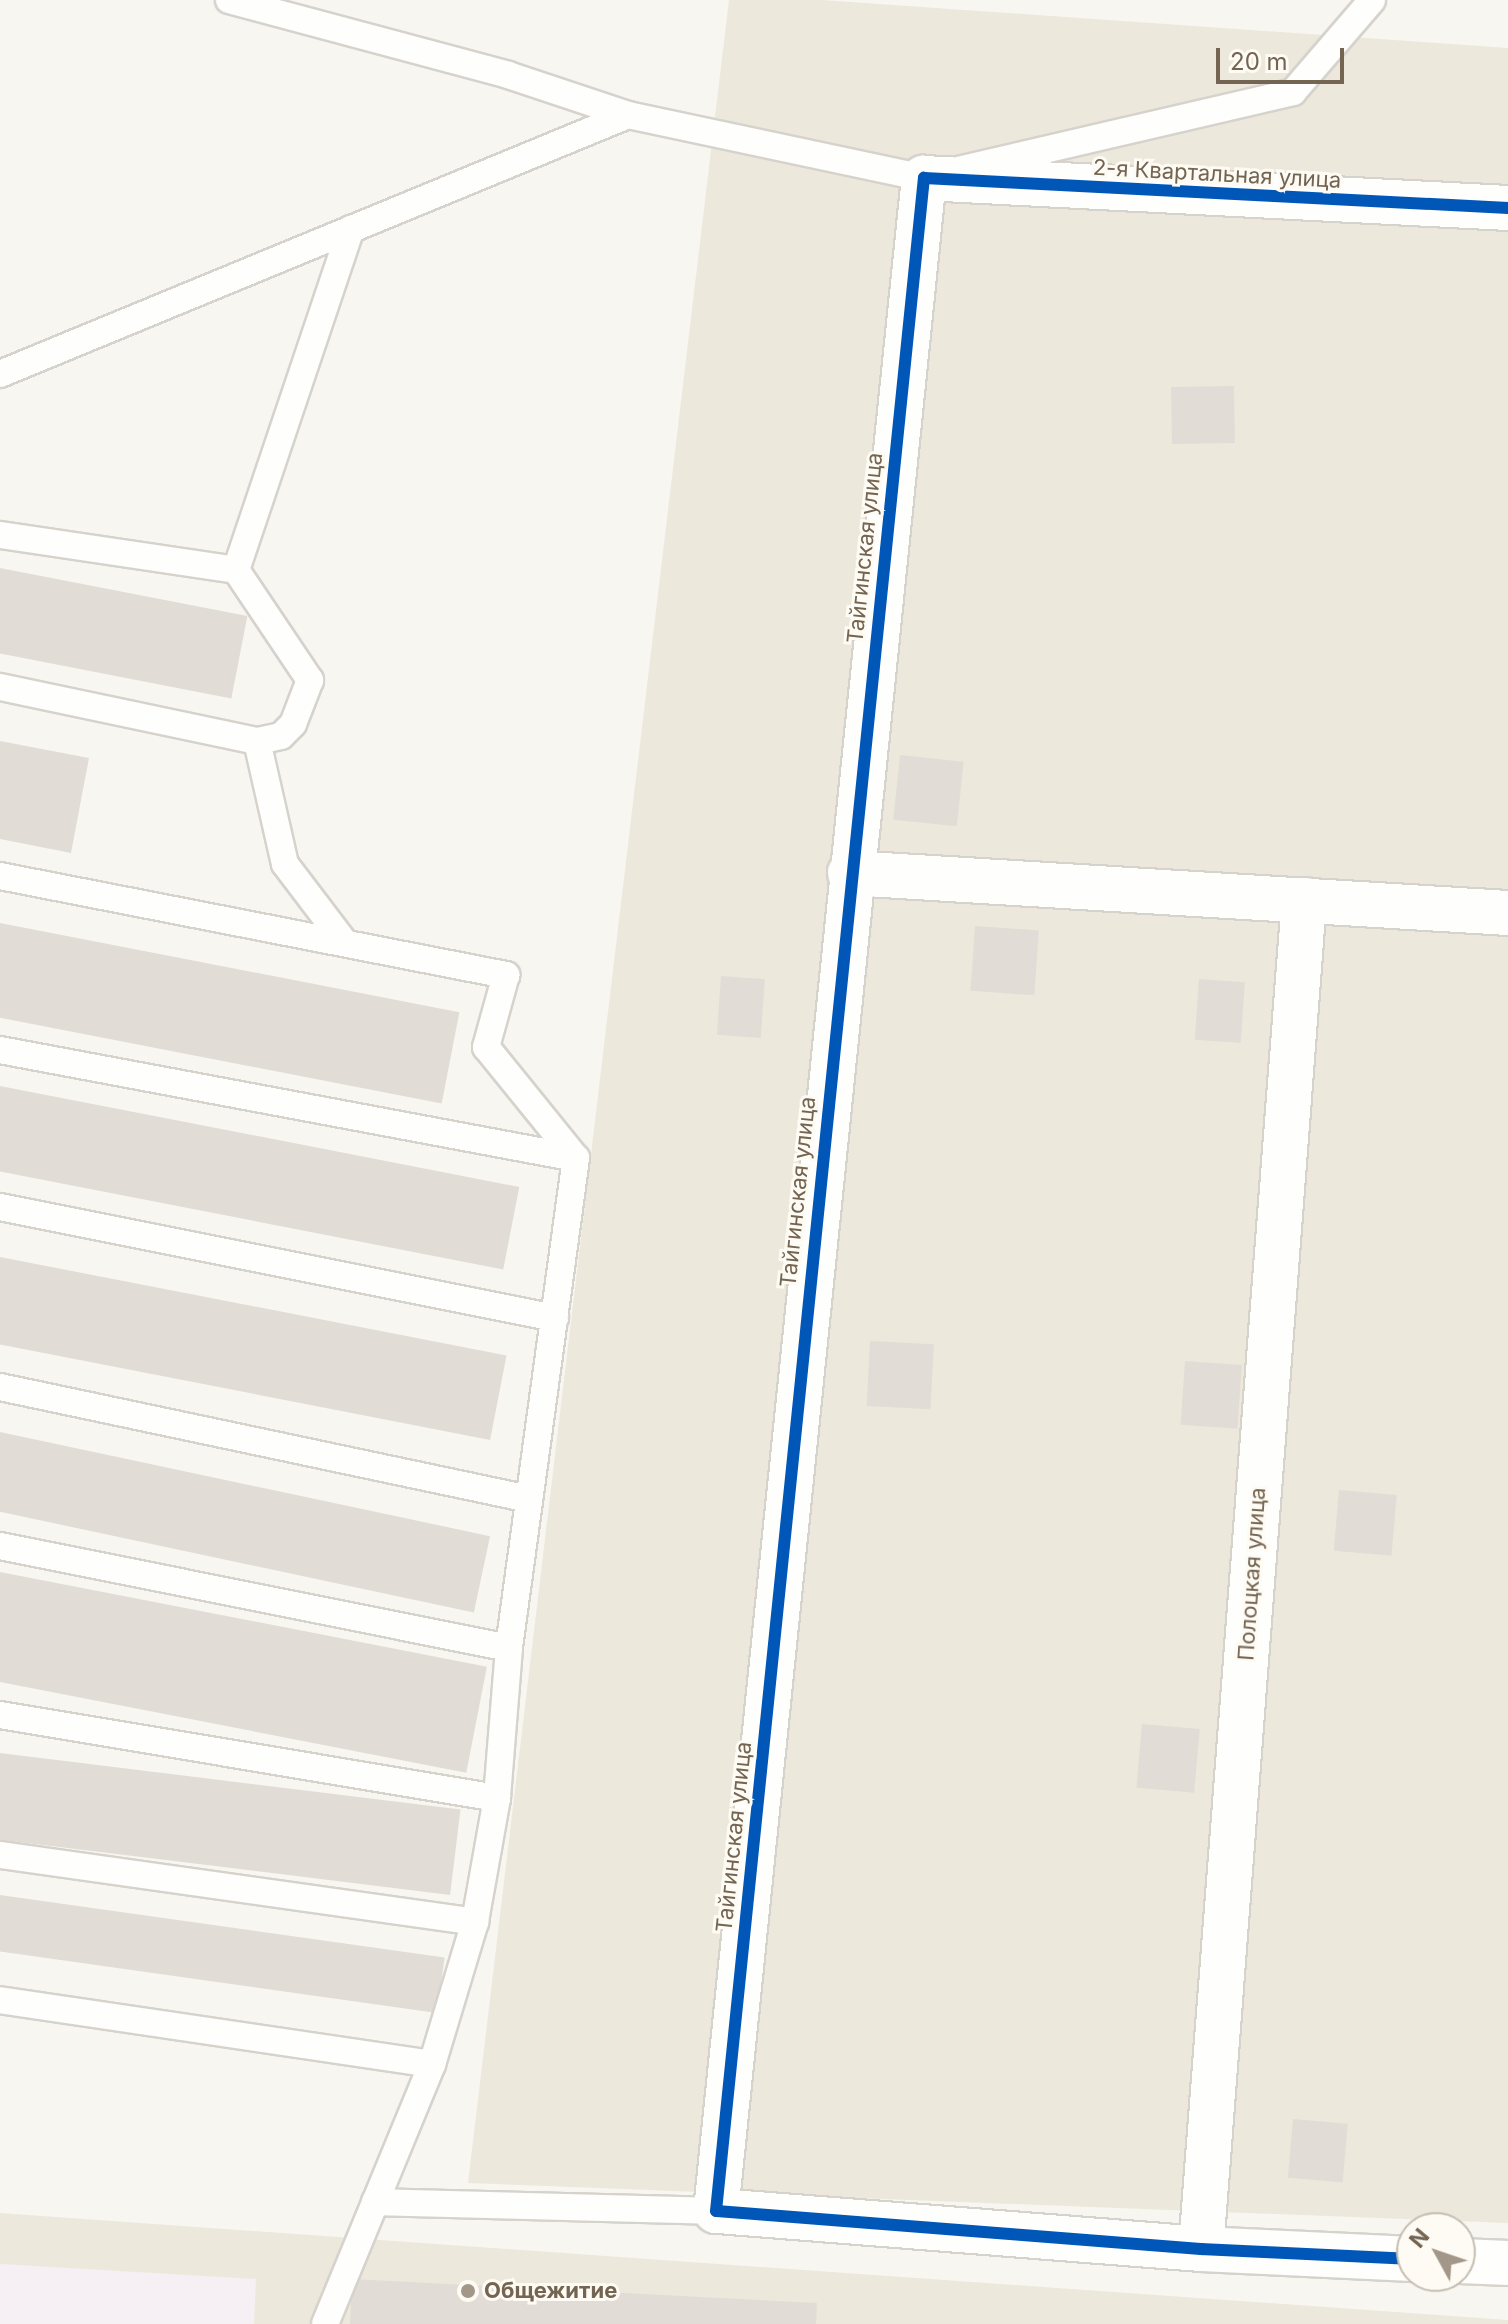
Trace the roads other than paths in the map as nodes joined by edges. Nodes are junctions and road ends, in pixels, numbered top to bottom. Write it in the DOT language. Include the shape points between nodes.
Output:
graph roads {
  1 [pos="229,0"];
  2 [pos="1372,0"];
  3 [pos="628,115"];
  4 [pos="924,178"];
  5 [pos="1508,208"];
  6 [pos="351,229"];
  7 [pos="0,374"];
  8 [pos="0,535"];
  9 [pos="236,570"];
  10 [pos="0,687"];
  11 [pos="257,741"];
  12 [pos="850,873"];
  13 [pos="0,876"];
  14 [pos="1304,900"];
  15 [pos="1508,913"];
  16 [pos="345,943"];
  17 [pos="0,1050"];
  18 [pos="576,1158"];
  19 [pos="0,1207"];
  20 [pos="555,1318"];
  21 [pos="0,1387"];
  22 [pos="529,1499"];
  23 [pos="0,1546"];
  24 [pos="509,1648"];
  25 [pos="0,1715"];
  26 [pos="497,1798"];
  27 [pos="0,1855"];
  28 [pos="475,1922"];
  29 [pos="0,2000"];
  30 [pos="432,2064"];
  31 [pos="375,2202"];
  32 [pos="716,2211"];
  33 [pos="1201,2249"];
  34 [pos="1396,2258"];
  35 [pos="1476,2262"];
  36 [pos="1508,2263"];
  37 [pos="325,2324"];
  1 -- 3 [label="lane" via="508,75"];
  2 -- 4 [label="lane" via="1293,92"];
  3 -- 4 [label="lane"];
  3 -- 6 [label="lane"];
  4 -- 5 [label="street, 2-я Квартальная улица"];
  4 -- 12 [label="street, Тайгинская улица"];
  6 -- 7 [label="lane"];
  6 -- 9 [label="lane"];
  8 -- 9 [label="lane"];
  9 -- 11 [label="lane" via="310,680 293,724 281,736"];
  10 -- 11 [label="lane"];
  11 -- 16 [label="lane" via="285,864"];
  12 -- 14 [label="street"];
  12 -- 32 [label="street, Тайгинская улица"];
  13 -- 16 [label="lane"];
  14 -- 15 [label="street"];
  14 -- 33 [label="street, Полоцкая улица"];
  16 -- 18 [label="lane" via="506,975 486,1047"];
  17 -- 18 [label="lane"];
  18 -- 20 [label="lane"];
  19 -- 20 [label="lane"];
  20 -- 22 [label="lane"];
  21 -- 22 [label="lane"];
  22 -- 24 [label="lane"];
  23 -- 24 [label="lane"];
  24 -- 26 [label="lane"];
  25 -- 26 [label="lane"];
  26 -- 28 [label="lane"];
  27 -- 28 [label="lane"];
  28 -- 30 [label="lane"];
  29 -- 30 [label="lane"];
  30 -- 31 [label="lane"];
  31 -- 32 [label="lane"];
  31 -- 37 [label="lane"];
  32 -- 33 [label="street"];
  33 -- 34 [label="street"];
  35 -- 36 [label="street"];
}
